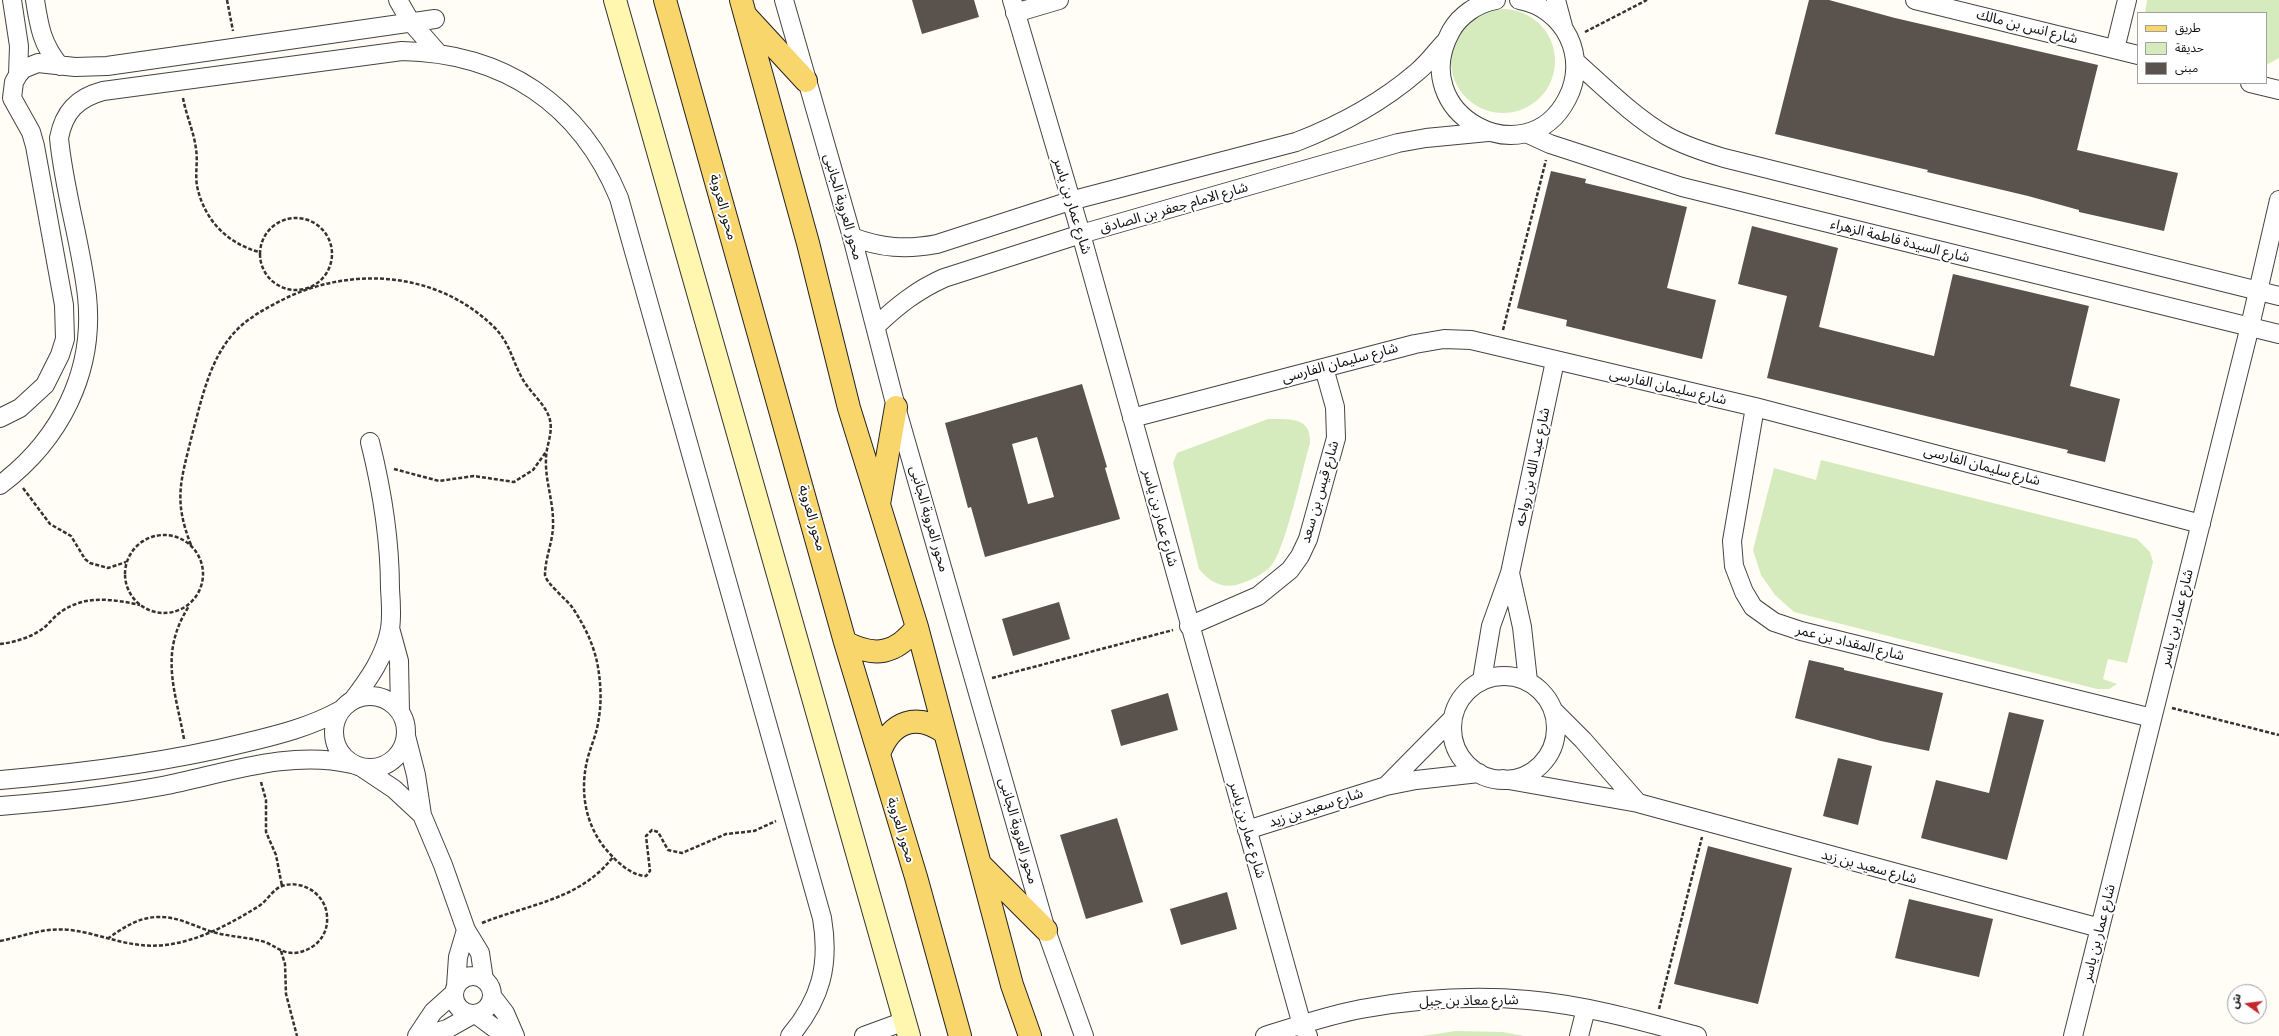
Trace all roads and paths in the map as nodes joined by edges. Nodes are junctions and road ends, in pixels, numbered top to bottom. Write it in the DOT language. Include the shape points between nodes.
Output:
graph roads {
  1 [pos="12,0"];
  2 [pos="35,0"];
  3 [pos="227,0"];
  4 [pos="398,0"];
  5 [pos="615,0"];
  6 [pos="665,0"];
  7 [pos="784,0"];
  8 [pos="1059,0"];
  9 [pos="1496,0"];
  10 [pos="1519,0"];
  11 [pos="1556,0"];
  12 [pos="1647,0"];
  13 [pos="1915,0"];
  14 [pos="2126,0"];
  15 [pos="1472,5"];
  16 [pos="1013,6"];
  17 [pos="743,7"];
  18 [pos="435,20"];
  19 [pos="410,22"];
  20 [pos="1566,32"];
  21 [pos="1444,43"];
  22 [pos="234,48"];
  23 [pos="2115,49"];
  24 [pos="438,53"];
  25 [pos="2137,55"];
  26 [pos="1576,62"];
  27 [pos="60,66"];
  28 [pos="18,75"];
  29 [pos="179,80"];
  30 [pos="806,81"];
  31 [pos="2254,84"];
  32 [pos="2279,90"];
  33 [pos="1488,132"];
  34 [pos="1526,133"];
  35 [pos="1550,144"];
  36 [pos="2279,200"];
  37 [pos="1070,201"];
  38 [pos="1081,234"];
  39 [pos="852,237"];
  40 [pos="259,252"];
  41 [pos="306,289"];
  42 [pos="2258,291"];
  43 [pos="2279,296"];
  44 [pos="876,326"];
  45 [pos="2250,326"];
  46 [pos="2279,334"];
  47 [pos="1498,346"];
  48 [pos="1555,361"];
  49 [pos="1324,368"];
  50 [pos="896,407"];
  51 [pos="1755,407"];
  52 [pos="0,418"];
  53 [pos="1132,418"];
  54 [pos="370,442"];
  55 [pos="546,452"];
  56 [pos="375,464"];
  57 [pos="7,480"];
  58 [pos="878,507"];
  59 [pos="2201,524"];
  60 [pos="191,545"];
  61 [pos="127,562"];
  62 [pos="1510,573"];
  63 [pos="190,603"];
  64 [pos="140,605"];
  65 [pos="1189,626"];
  66 [pos="390,628"];
  67 [pos="917,628"];
  68 [pos="845,642"];
  69 [pos="0,644"];
  70 [pos="1482,680"];
  71 [pos="1528,681"];
  72 [pos="976,682"];
  73 [pos="347,705"];
  74 [pos="1553,710"];
  75 [pos="400,711"];
  76 [pos="2154,711"];
  77 [pos="1454,718"];
  78 [pos="945,733"];
  79 [pos="2279,735"];
  80 [pos="406,736"];
  81 [pos="879,754"];
  82 [pos="188,755"];
  83 [pos="257,766"];
  84 [pos="357,766"];
  85 [pos="1479,773"];
  86 [pos="1503,779"];
  87 [pos="0,780"];
  88 [pos="1386,786"];
  89 [pos="1638,803"];
  90 [pos="0,806"];
  91 [pos="422,815"];
  92 [pos="794,816"];
  93 [pos="1705,823"];
  94 [pos="1247,830"];
  95 [pos="613,857"];
  96 [pos="980,863"];
  97 [pos="282,886"];
  98 [pos="2100,928"];
  99 [pos="466,930"];
  100 [pos="1046,930"];
  101 [pos="212,932"];
  102 [pos="106,940"];
  103 [pos="0,941"];
  104 [pos="280,950"];
  105 [pos="484,980"];
  106 [pos="454,990"];
  107 [pos="492,996"];
  108 [pos="1586,1009"];
  109 [pos="475,1015"];
  110 [pos="1656,1025"];
  111 [pos="907,1029"];
  112 [pos="1305,1030"];
  113 [pos="297,1036"];
  114 [pos="417,1036"];
  115 [pos="423,1036"];
  116 [pos="505,1036"];
  117 [pos="515,1036"];
  118 [pos="790,1036"];
  119 [pos="864,1036"];
  120 [pos="960,1036"];
  121 [pos="1030,1036"];
  122 [pos="1084,1036"];
  123 [pos="1265,1036"];
  124 [pos="1579,1036"];
  125 [pos="1697,1036"];
  126 [pos="2073,1036"];
  1 -- 28 [label="street" via="19,46"];
  2 -- 27 [label="street" via="43,41"];
  3 -- 22 [label="path" via="232,16"];
  4 -- 19 [label="street"];
  5 -- 111 [label="street"];
  6 -- 68 [label="main road, محور العروبة"];
  7 -- 30 [label="street, محور العروبة الجانبى"];
  8 -- 16 [label="street"];
  9 -- 15 [label="street"];
  10 -- 20 [label="street" via="1530,2 1548,11"];
  11 -- 20 [label="street"];
  12 -- 20 [label="path"];
  13 -- 23 [label="street, شارع انس بن مالك"];
  14 -- 23 [label="street"];
  15 -- 21 [label="street" via="1455,24"];
  16 -- 37 [label="street, شارع عمار بن ياسر"];
  17 -- 30 [label="main road"];
  17 -- 58 [label="main road" via="808,243 849,408"];
  18 -- 19 [label="street"];
  19 -- 22 [label="street"];
  19 -- 24 [label="street"];
  20 -- 26 [label="street"];
  21 -- 33 [label="street" via="1440,61 1441,80 1447,98 1457,113 1472,125"];
  21 -- 37 [label="street" via="1418,72 1359,113 1328,129 1296,142"];
  22 -- 27 [label="street" via="107,66"];
  23 -- 25 [label="street, شارع انس بن مالك"];
  24 -- 29 [label="street" via="378,53"];
  24 -- 92 [label="street" via="493,67 534,89 570,119 599,156 610,176 621,206"];
  26 -- 34 [label="street" via="1575,77 1564,106 1553,118"];
  26 -- 42 [label="street" via="1665,135 1689,147 1724,158"];
  27 -- 28 [label="street" via="38,63 23,69"];
  28 -- 52 [label="street" via="14,82 12,98 36,146 66,322 60,355 45,385 20,408"];
  29 -- 40 [label="path" via="194,136 197,186 207,213 231,240"];
  29 -- 57 [label="street" via="89,94 77,101 62,124 60,152 87,296 86,350 80,377 57,427 40,449"];
  30 -- 39 [label="street, محور العروبة الجانبى"];
  31 -- 32 [label="street"];
  33 -- 34 [label="street" via="1507,135"];
  33 -- 38 [label="street, شارع الامام جعفر بن الصادق" via="1398,143"];
  34 -- 35 [label="street, شارع السيدة فاطمة الزهراء"];
  35 -- 45 [label="street, شارع السيدة فاطمة الزهراء" via="1688,188"];
  35 -- 47 [label="path"];
  36 -- 42 [label="street, شارع عمار بن ياسر"];
  37 -- 38 [label="street, شارع عمار بن ياسر"];
  37 -- 39 [label="street" via="937,244 915,248 893,248"];
  38 -- 44 [label="street, شارع الامام جعفر بن الصادق" via="923,287 904,300"];
  38 -- 53 [label="street, شارع عمار بن ياسر"];
  39 -- 44 [label="street, محور العروبة الجانبى"];
  40 -- 41 [label="path" via="262,269 273,283 288,290"];
  40 -- 41 [label="path" via="265,234 279,221 297,217 322,228 331,245 331,263 322,280"];
  41 -- 55 [label="path" via="357,278 397,279 429,286 464,304 503,338 522,377 548,413 551,432"];
  41 -- 60 [label="path" via="244,323 229,339 217,358 195,425 179,496 180,514"];
  42 -- 43 [label="street"];
  42 -- 45 [label="street, شارع عمار بن ياسر"];
  44 -- 50 [label="street, محور العروبة الجانبى"];
  45 -- 46 [label="street, شارع السيدة فاطمة الزهراء"];
  45 -- 59 [label="street, شارع عمار بن ياسر"];
  47 -- 48 [label="street, شارع سليمان الفارسى"];
  47 -- 49 [label="street, شارع سليمان الفارسى" via="1472,340 1444,339"];
  48 -- 51 [label="street, شارع سليمان الفارسى"];
  48 -- 62 [label="street, شارع عبد الله بن رواحه"];
  49 -- 53 [label="street, شارع سليمان الفارسى"];
  49 -- 65 [label="street, شارع قيس بن سعد" via="1335,407 1336,438 1308,539 1300,556 1290,570 1258,596"];
  50 -- 58 [label="main road"];
  50 -- 72 [label="street, محور العروبة الجانبى"];
  51 -- 59 [label="street, شارع سليمان الفارسى"];
  51 -- 76 [label="street, شارع المقداد بن عمر" via="1732,540 1734,566 1744,592 1754,607 1774,622 1802,631"];
  53 -- 65 [label="street, شارع عمار بن ياسر"];
  54 -- 56 [label="street"];
  55 -- 56 [label="path" via="533,470 514,482 474,476 439,481"];
  55 -- 95 [label="path" via="553,521 551,550 545,575 580,620 597,661 600,706 583,790 589,820 595,834"];
  56 -- 66 [label="street" via="388,541"];
  57 -- 61 [label="path" via="50,524 71,536 90,563 108,568"];
  58 -- 67 [label="main road"];
  59 -- 76 [label="street, شارع عمار بن ياسر"];
  60 -- 61 [label="path" via="168,535 154,536 142,541"];
  60 -- 63 [label="path" via="203,570 201,588"];
  61 -- 64 [label="path" via="125,581 133,599"];
  62 -- 70 [label="street, شارع عبد الله بن رواحه" via="1491,626"];
  62 -- 71 [label="street, شارع عبد الله بن رواحه" via="1522,627"];
  63 -- 64 [label="path" via="166,613 152,611"];
  63 -- 82 [label="path" via="176,631 171,657 175,700"];
  64 -- 69 [label="path" via="111,599 87,601 62,611 36,633"];
  65 -- 72 [label="path"];
  65 -- 94 [label="street, شارع عمار بن ياسر"];
  66 -- 73 [label="street" via="386,644 372,674"];
  66 -- 75 [label="street" via="400,666"];
  67 -- 68 [label="main road" via="907,641 893,649 876,652 860,650"];
  67 -- 78 [label="main road"];
  68 -- 81 [label="main road, محور العروبة"];
  70 -- 71 [label="street" via="1497,676 1513,676"];
  70 -- 77 [label="street" via="1459,702"];
  71 -- 74 [label="street" via="1547,698"];
  72 -- 100 [label="street, محور العروبة الجانبى"];
  73 -- 75 [label="street" via="365,696 378,696 390,701"];
  73 -- 82 [label="street" via="298,729"];
  73 -- 84 [label="street" via="334,729 335,740 338,749"];
  74 -- 86 [label="street" via="1555,738 1550,752 1542,763 1530,772 1517,778"];
  74 -- 89 [label="street"];
  75 -- 80 [label="street" via="406,723"];
  76 -- 79 [label="path"];
  76 -- 98 [label="street, شارع عمار بن ياسر"];
  77 -- 85 [label="street" via="1455,744 1460,755"];
  77 -- 88 [label="street, شارع سعيد بن زيد"];
  78 -- 81 [label="main road" via="934,725 920,721 906,723 893,729 884,740"];
  78 -- 96 [label="main road"];
  80 -- 84 [label="street" via="403,748 396,758 385,765 373,768"];
  80 -- 91 [label="street" via="416,775"];
  81 -- 120 [label="main road, محور العروبة"];
  82 -- 87 [label="street" via="90,771"];
  83 -- 84 [label="street" via="315,758"];
  83 -- 90 [label="street" via="102,796"];
  83 -- 97 [label="path" via="266,800 266,832 276,855"];
  84 -- 91 [label="street" via="394,789"];
  85 -- 86 [label="street"];
  85 -- 88 [label="street, شارع سعيد بن زيد"];
  86 -- 89 [label="street, شارع سعيد بن زيد"];
  88 -- 94 [label="street, شارع سعيد بن زيد"];
  89 -- 93 [label="street, شارع سعيد بن زيد"];
  91 -- 99 [label="street"];
  92 -- 95 [label="path" via="754,831 726,834 682,854 668,850 658,832 652,830 646,836 650,871 646,876 626,868"];
  92 -- 118 [label="street" via="822,918 826,954 819,990 802,1022"];
  93 -- 98 [label="street, شارع سعيد بن زيد"];
  93 -- 110 [label="path"];
  94 -- 112 [label="street, شارع عمار بن ياسر"];
  95 -- 99 [label="path" via="594,877 571,892 544,903 504,914"];
  96 -- 100 [label="main road"];
  96 -- 121 [label="main road" via="1012,985"];
  97 -- 101 [label="path" via="257,907"];
  97 -- 104 [label="path" via="301,886 318,895 324,903 327,922 320,940 313,947 295,953"];
  98 -- 126 [label="street, شارع عمار بن ياسر"];
  99 -- 105 [label="street" via="480,953"];
  99 -- 106 [label="street" via="458,957"];
  100 -- 122 [label="street, محور العروبة الجانبى"];
  101 -- 102 [label="path" via="183,942 164,945 131,945"];
  101 -- 102 [label="path" via="180,919 155,917 132,923"];
  101 -- 104 [label="path" via="266,943"];
  102 -- 103 [label="path" via="81,932 56,930 28,933"];
  104 -- 113 [label="path" via="285,964 286,994"];
  105 -- 106 [label="street" via="472,976 465,977"];
  105 -- 107 [label="street" via="489,984"];
  106 -- 109 [label="street" via="458,1009 465,1014"];
  106 -- 114 [label="street" via="433,1012"];
  107 -- 109 [label="street" via="488,1008"];
  107 -- 117 [label="street"];
  108 -- 110 [label="street, شارع معاذ بن جبل"];
  108 -- 112 [label="street, شارع معاذ بن جبل" via="1528,1000 1431,1000 1360,1009"];
  108 -- 124 [label="street"];
  109 -- 115 [label="street" via="447,1029"];
  109 -- 116 [label="street"];
  110 -- 125 [label="street, شارع معاذ بن جبل"];
  111 -- 119 [label="street"];
  112 -- 123 [label="street, شارع معاذ بن جبل"];
}
